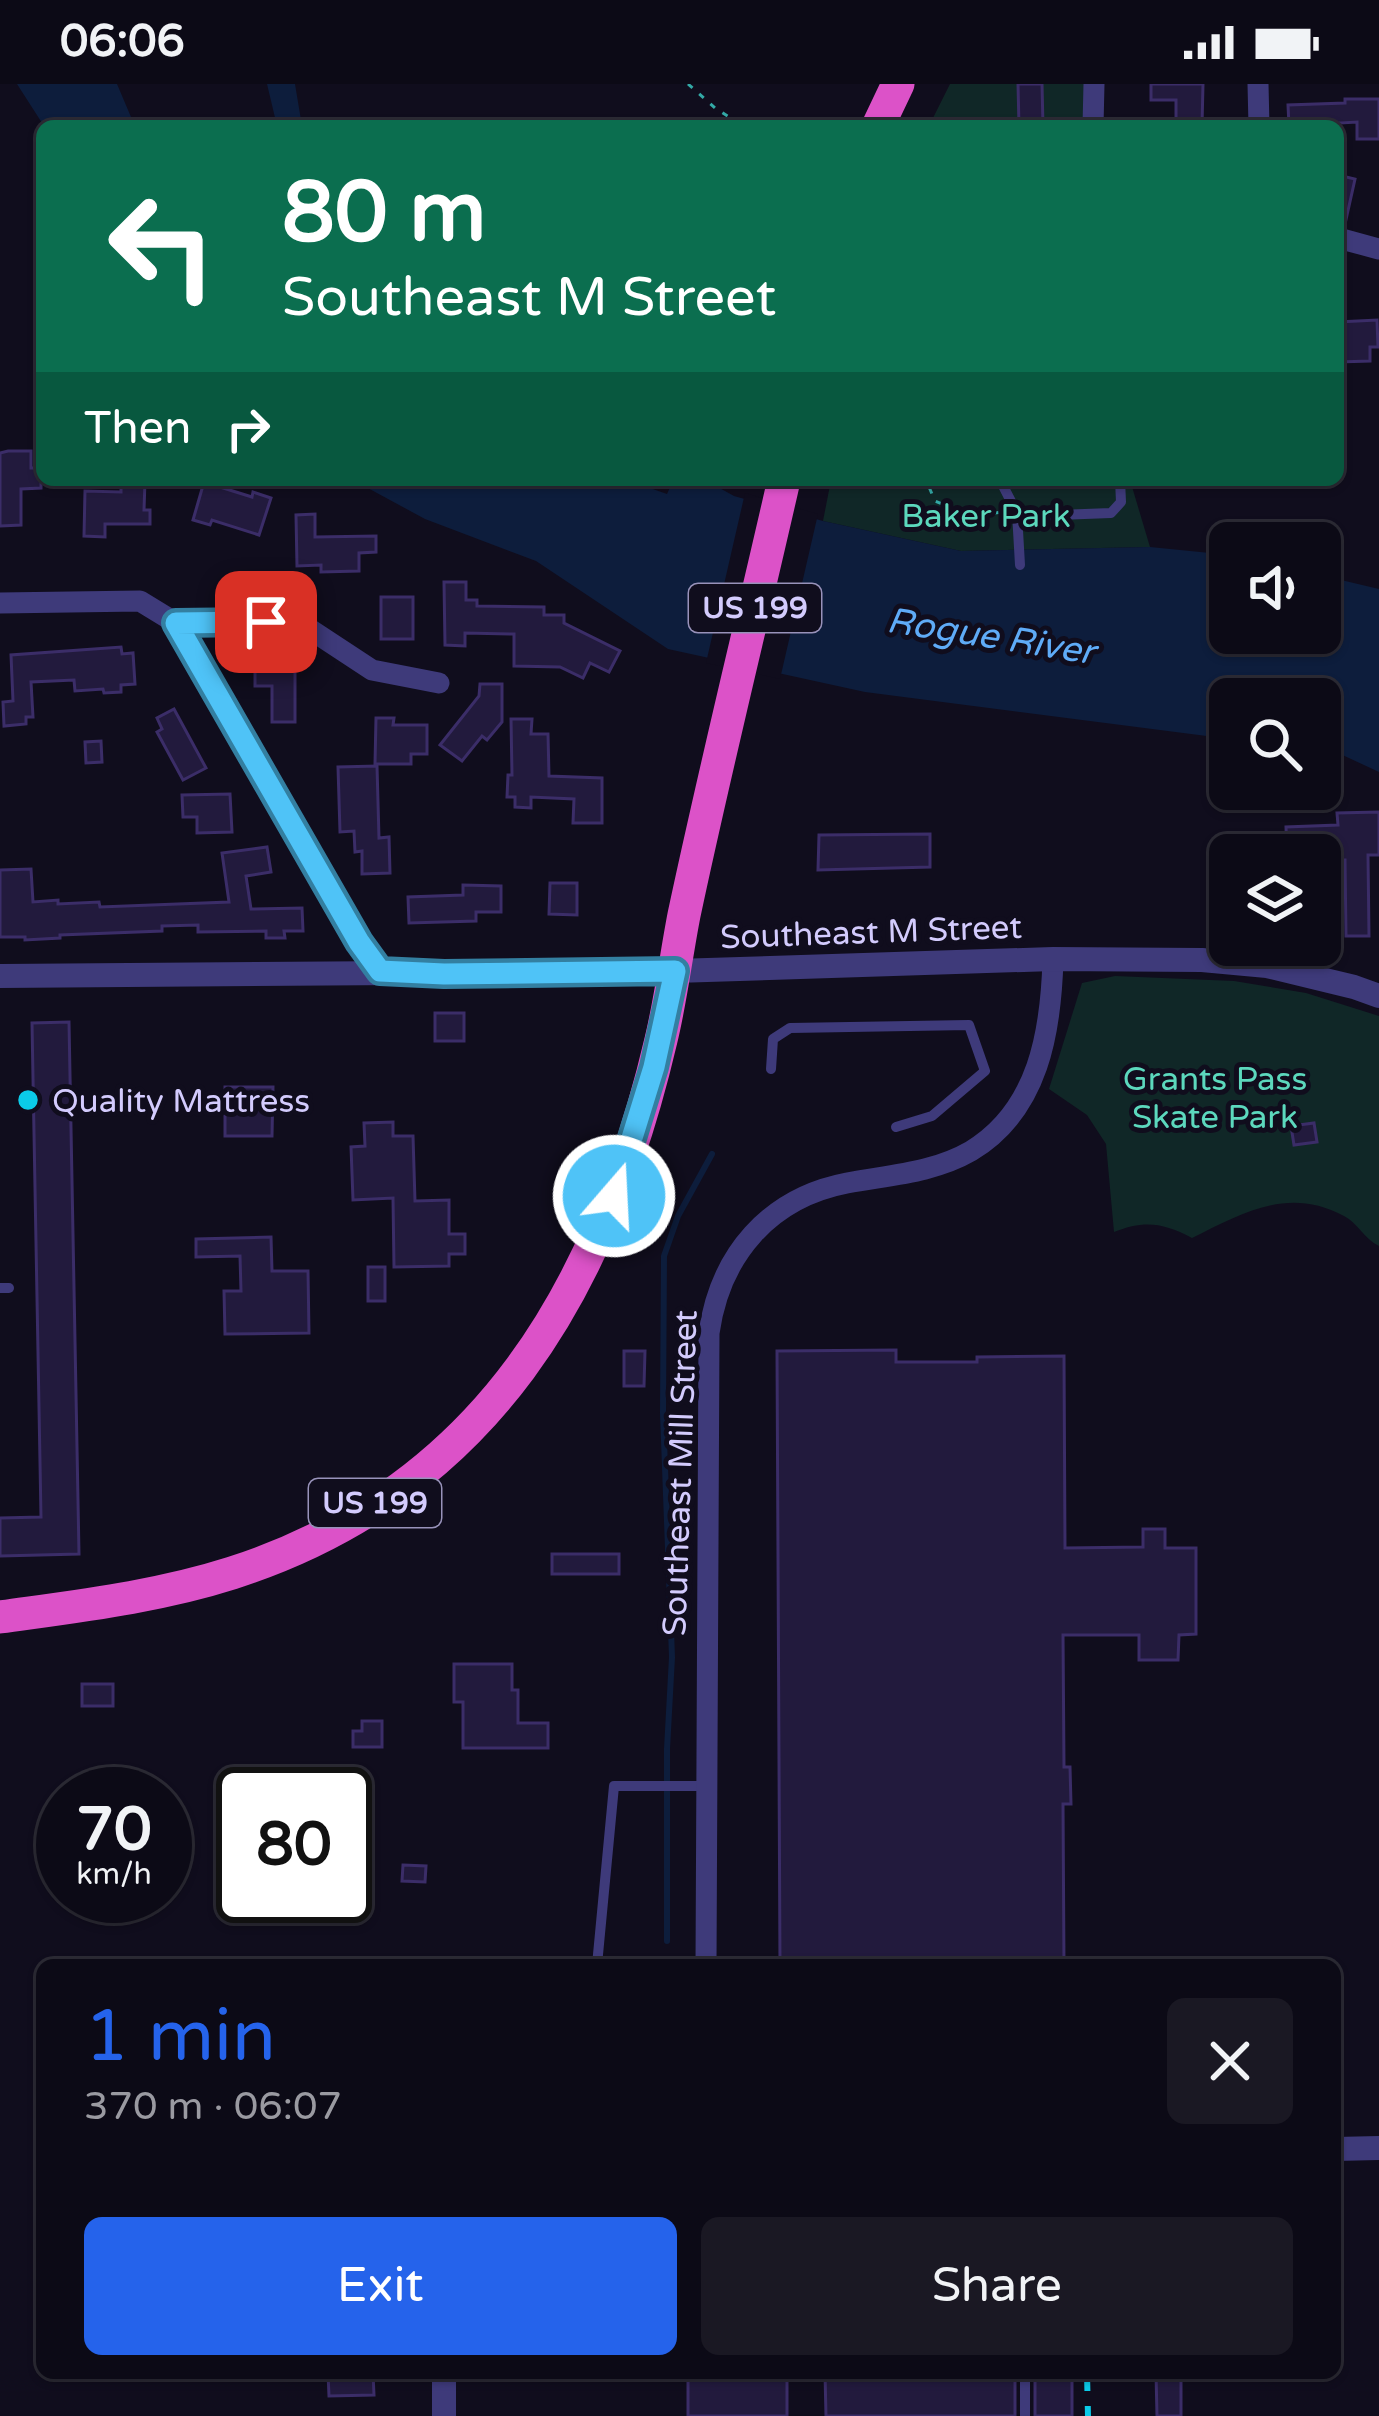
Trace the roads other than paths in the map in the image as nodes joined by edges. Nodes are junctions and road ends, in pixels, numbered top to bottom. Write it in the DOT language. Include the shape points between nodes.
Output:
graph roads {
  1 [pos="898,84"];
  2 [pos="1094,84"];
  3 [pos="1258,84"];
  4 [pos="881,120"];
  5 [pos="1093,120"];
  6 [pos="1259,120"];
  7 [pos="1344,240"];
  8 [pos="1379,249"];
  9 [pos="783,486"];
  10 [pos="1003,486"];
  11 [pos="1120,486"];
  12 [pos="1017,513"];
  13 [pos="1020,565"];
  14 [pos="0,603"];
  15 [pos="176,623"];
  16 [pos="439,683"];
  17 [pos="1053,958"];
  18 [pos="380,971"];
  19 [pos="675,971"];
  20 [pos="0,976"];
  21 [pos="1379,996"];
  22 [pos="771,1069"];
  23 [pos="896,1127"];
  24 [pos="0,1618"];
  25 [pos="706,1786"];
  26 [pos="598,1959"];
  27 [pos="706,1959"];
  28 [pos="1379,2148"];
  29 [pos="1341,2149"];
  30 [pos="444,2379"];
  31 [pos="1025,2379"];
  32 [pos="444,2416"];
  33 [pos="1025,2416"];
  1 -- 4 [label="highway"];
  2 -- 5 [label="street"];
  3 -- 6 [label="street"];
  7 -- 8 [label="street"];
  9 -- 19 [label="highway, US 199"];
  10 -- 12 [label="lane"];
  11 -- 12 [label="lane" via="1112,513"];
  12 -- 13 [label="lane"];
  14 -- 15 [label="street" via="140,601"];
  15 -- 16 [label="street" via="299,622 372,670"];
  15 -- 18 [label="street"];
  17 -- 19 [label="street, Southeast M Street"];
  17 -- 21 [label="street, Southeast M Street" via="1237,962"];
  17 -- 25 [label="street, Southeast Mill Street" via="1041,1060 1000,1127 951,1160 812,1193 770,1218 727,1268 709,1333"];
  18 -- 19 [label="street, Southeast M Street"];
  18 -- 20 [label="street, Southeast M Street"];
  19 -- 24 [label="highway, US 199" via="640,1120 586,1262 534,1353 461,1436 363,1511 253,1566 158,1592"];
  22 -- 23 [label="lane" via="773,1039 790,1028 969,1025 985,1071 932,1116"];
  25 -- 26 [label="lane" via="614,1786"];
  25 -- 27 [label="street, Southeast Mill Street"];
  28 -- 29 [label="street"];
  30 -- 32 [label="street"];
  31 -- 33 [label="lane"];
}
